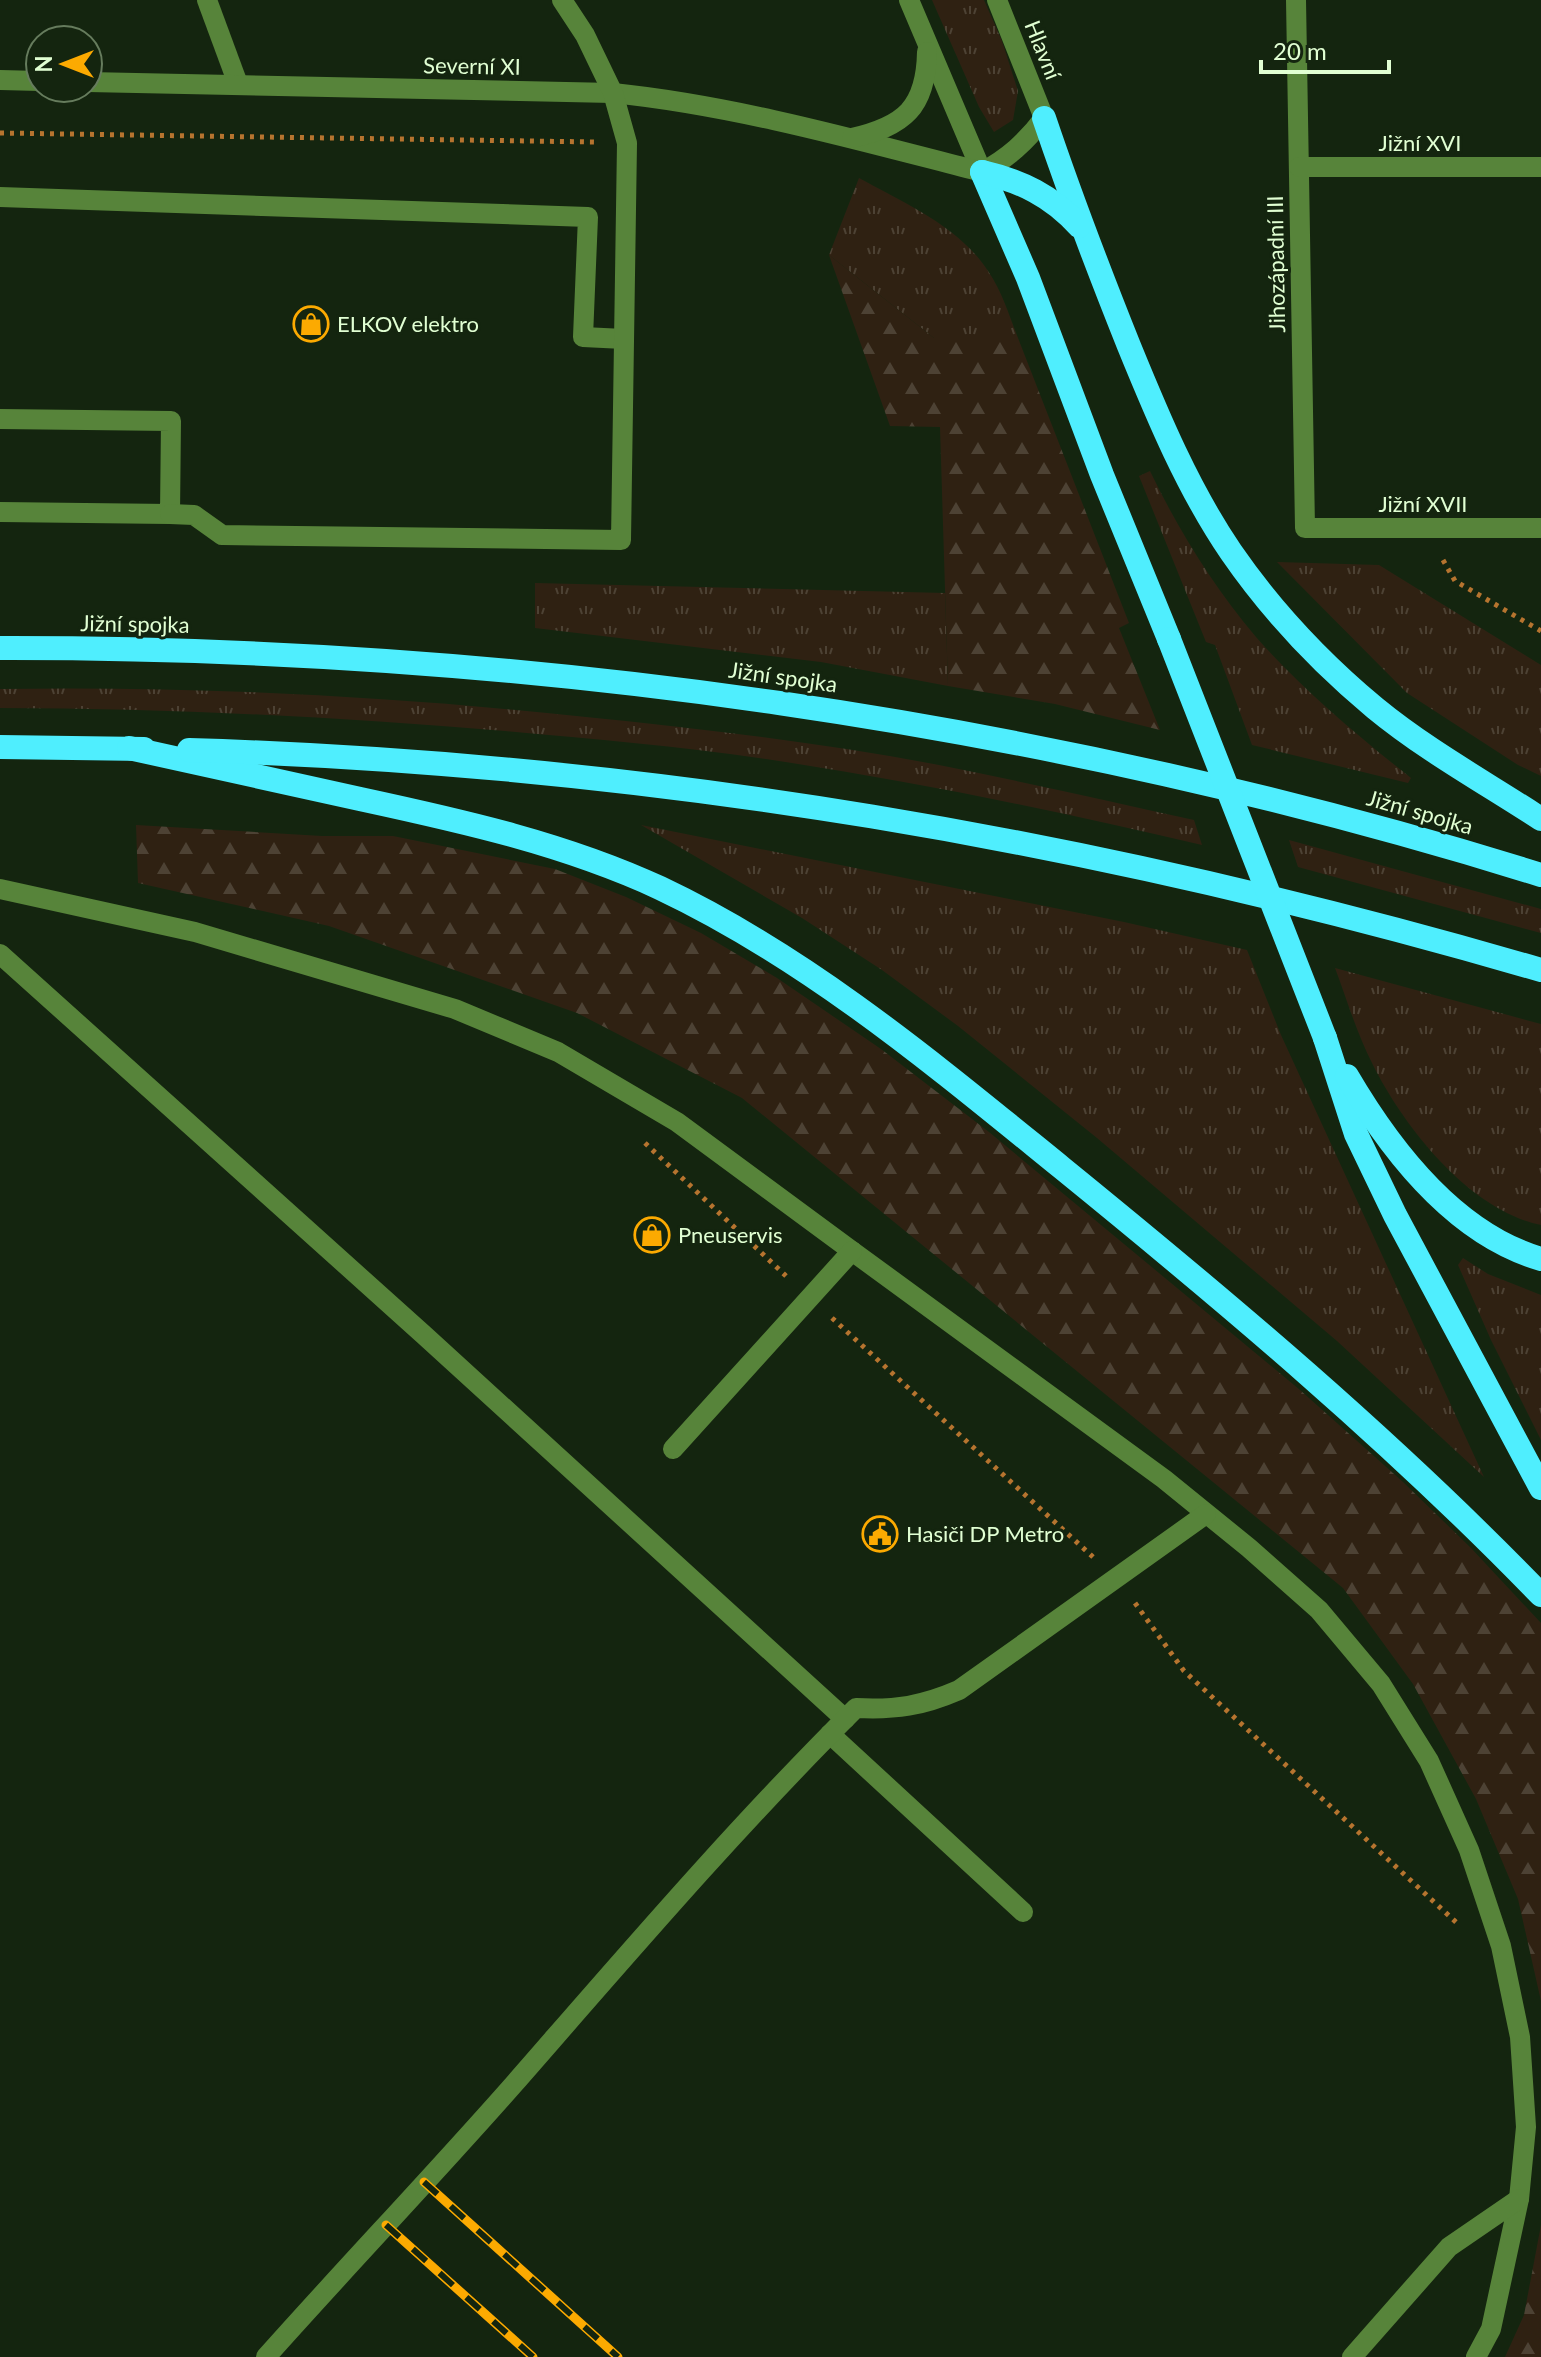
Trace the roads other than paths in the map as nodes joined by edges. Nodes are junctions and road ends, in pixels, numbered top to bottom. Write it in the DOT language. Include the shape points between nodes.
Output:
graph roads {
  1 [pos="207,0"];
  2 [pos="562,0"];
  3 [pos="909,0"];
  4 [pos="997,0"];
  5 [pos="1296,0"];
  6 [pos="928,44"];
  7 [pos="0,80"];
  8 [pos="24,81"];
  9 [pos="104,82"];
  10 [pos="238,84"];
  11 [pos="613,93"];
  12 [pos="1044,118"];
  13 [pos="850,138"];
  14 [pos="1299,167"];
  15 [pos="1541,167"];
  16 [pos="982,172"];
  17 [pos="0,197"];
  18 [pos="1081,228"];
  19 [pos="624,339"];
  20 [pos="0,419"];
  21 [pos="0,512"];
  22 [pos="170,514"];
  23 [pos="1305,528"];
  24 [pos="1541,528"];
  25 [pos="0,648"];
  26 [pos="0,747"];
  27 [pos="129,748"];
  28 [pos="1541,819"];
  29 [pos="1541,875"];
  30 [pos="0,889"];
  31 [pos="0,954"];
  32 [pos="1541,970"];
  33 [pos="1325,1038"];
  34 [pos="852,1251"];
  35 [pos="1541,1259"];
  36 [pos="673,1449"];
  37 [pos="1541,1488"];
  38 [pos="1206,1514"];
  39 [pos="1541,1595"];
  40 [pos="845,1719"];
  41 [pos="830,1734"];
  42 [pos="1023,1912"];
  43 [pos="1519,2199"];
  44 [pos="266,2357"];
  45 [pos="1352,2357"];
  46 [pos="1476,2357"];
  1 -- 10 [label="street"];
  2 -- 11 [label="street"];
  3 -- 6 [label="street"];
  4 -- 12 [label="street, Hlavní"];
  5 -- 14 [label="street, Jihozápadní III"];
  6 -- 13 [label="street, Severní XI" via="927,74 909,111 895,124"];
  6 -- 16 [label="street"];
  7 -- 8 [label="street"];
  9 -- 10 [label="street, Severní XI"];
  10 -- 11 [label="street, Severní XI"];
  11 -- 13 [label="street, Severní XI" via="662,98"];
  11 -- 19 [label="street" via="627,143"];
  12 -- 16 [label="street" via="1007,159"];
  12 -- 18 [label="highway"];
  13 -- 16 [label="street, Severní XI"];
  14 -- 15 [label="street, Jižní XVI"];
  14 -- 23 [label="street, Jihozápadní III"];
  16 -- 18 [label="highway" via="1047,197"];
  16 -- 33 [label="highway, bridge"];
  17 -- 19 [label="street" via="588,217 583,337"];
  18 -- 28 [label="highway" via="1173,449 1212,521 1256,585 1333,670 1376,708"];
  19 -- 22 [label="street" via="621,540 222,535 194,515"];
  20 -- 22 [label="street" via="171,421"];
  21 -- 22 [label="street"];
  23 -- 24 [label="street, Jižní XVII"];
  25 -- 29 [label="highway, Jižní spojka" via="247,653 431,664 798,704 1235,790"];
  26 -- 27 [label="highway"];
  27 -- 32 [label="highway" via="481,766 818,806 1172,873"];
  27 -- 39 [label="highway" via="528,840 657,887 765,946 886,1028 1149,1239 1394,1449"];
  30 -- 34 [label="street" via="210,937 455,1009 558,1052 677,1122"];
  31 -- 40 [label="street"];
  33 -- 35 [label="highway" via="1358,1093 1444,1202 1476,1230"];
  33 -- 37 [label="highway" via="1356,1134"];
  34 -- 36 [label="street"];
  34 -- 38 [label="street"];
  38 -- 40 [label="street" via="959,1690 928,1703 856,1708"];
  38 -- 43 [label="street" via="1319,1610 1381,1684 1429,1761 1469,1850 1501,1946 1520,2037 1526,2127"];
  40 -- 41 [label="street"];
  41 -- 42 [label="street"];
  41 -- 44 [label="street"];
  43 -- 45 [label="street" via="1449,2247"];
  43 -- 46 [label="street" via="1491,2329"];
}
